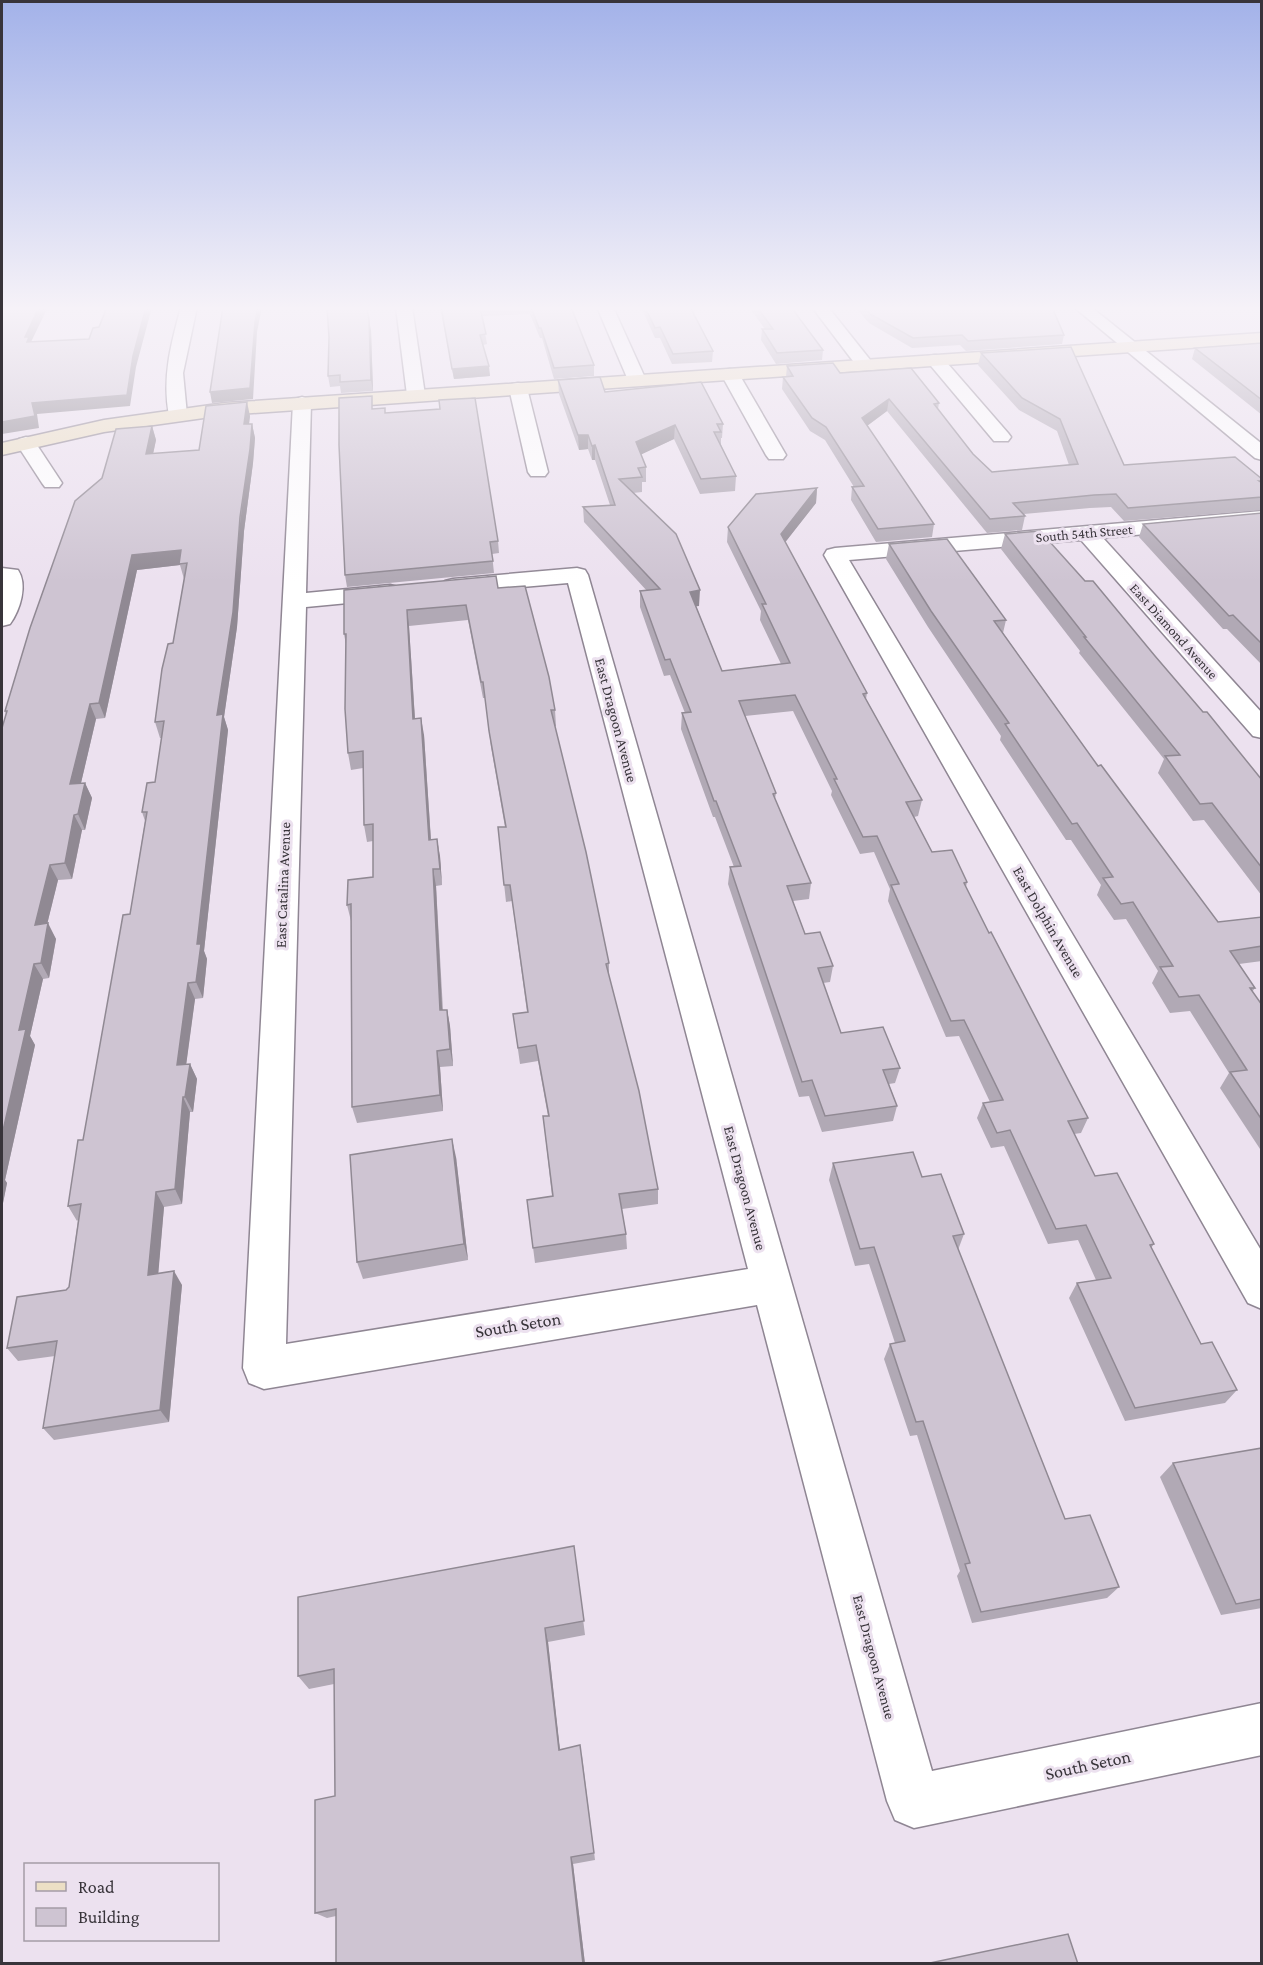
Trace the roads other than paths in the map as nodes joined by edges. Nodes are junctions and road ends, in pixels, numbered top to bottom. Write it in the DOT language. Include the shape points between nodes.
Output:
graph roads {
  1 [pos="174,399"];
  2 [pos="363,399"];
  3 [pos="521,399"];
  4 [pos="744,399"];
  5 [pos="969,399"];
  6 [pos="1194,399"];
  7 [pos="302,403"];
  8 [pos="178,415"];
  9 [pos="1001,436"];
  10 [pos="26,442"];
  11 [pos="2,449"];
  12 [pos="1262,454"];
  13 [pos="776,455"];
  14 [pos="538,472"];
  15 [pos="52,483"];
  16 [pos="1262,517"];
  17 [pos="1087,533"];
  18 [pos="835,555"];
  19 [pos="6,575"];
  20 [pos="435,588"];
  21 [pos="412,590"];
  22 [pos="294,601"];
  23 [pos="2,619"];
  24 [pos="1262,730"];
  25 [pos="771,1284"];
  26 [pos="1262,1290"];
  27 [pos="264,1368"];
  28 [pos="1262,1729"];
  29 [pos="914,1801"];
  1 -- 8 [label="street"];
  2 -- 7 [label="street"];
  3 -- 14 [label="street"];
  4 -- 13 [label="street"];
  5 -- 9 [label="street"];
  6 -- 12 [label="street"];
  7 -- 8 [label="street"];
  7 -- 22 [label="street, East Catalina Avenue"];
  8 -- 10 [label="street"];
  10 -- 11 [label="street"];
  10 -- 15 [label="street"];
  16 -- 17 [label="street, South 54th Street"];
  17 -- 18 [label="street, South 54th Street"];
  17 -- 24 [label="street, East Diamond Avenue"];
  18 -- 26 [label="street, East Dolphin Avenue"];
  19 -- 23 [label="street" via="12,590"];
  20 -- 25 [label="street, East Dragoon Avenue" via="577,575"];
  21 -- 22 [label="street"];
  22 -- 27 [label="street, East Catalina Avenue"];
  25 -- 27 [label="street, South Seton"];
  25 -- 29 [label="street, East Dragoon Avenue"];
  28 -- 29 [label="street, South Seton"];
}
